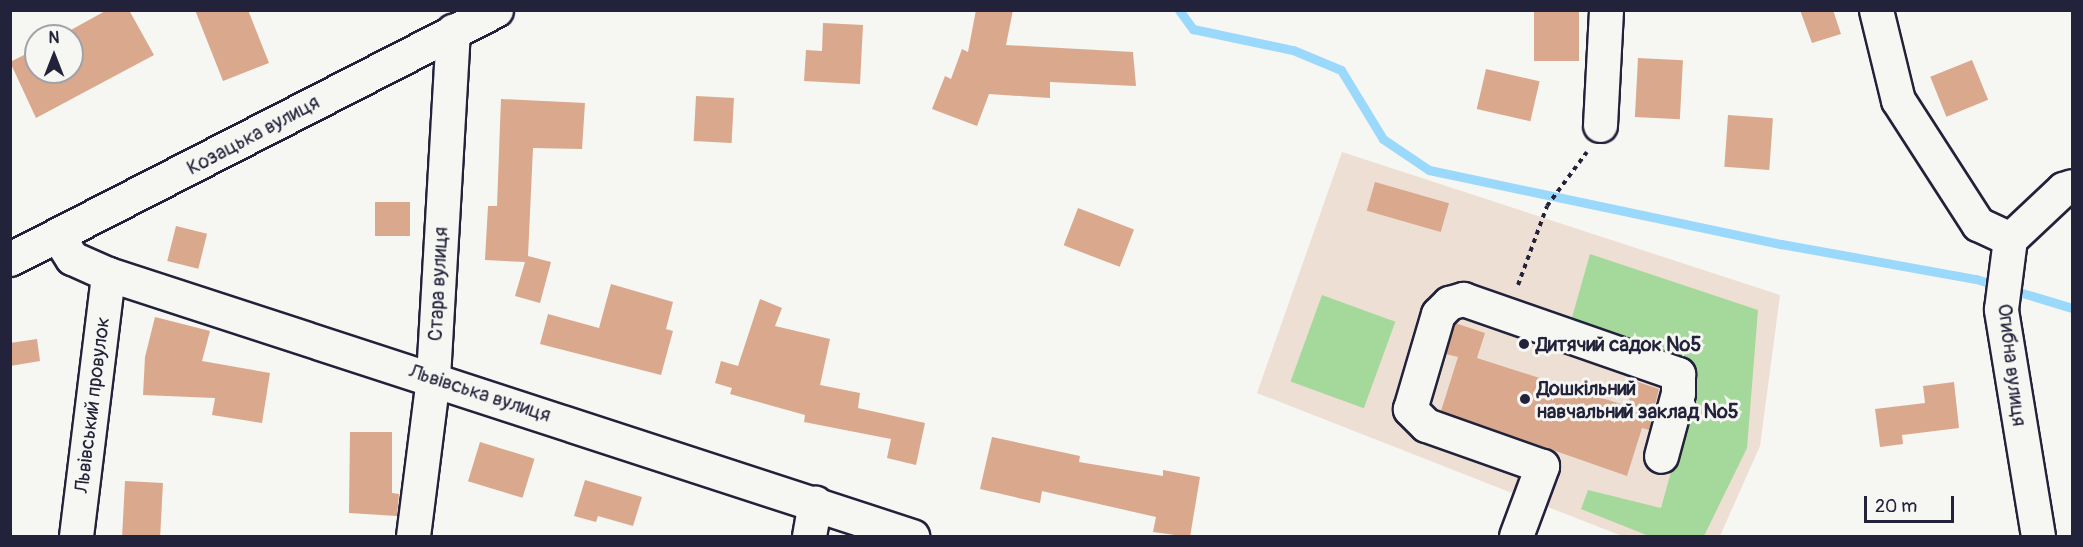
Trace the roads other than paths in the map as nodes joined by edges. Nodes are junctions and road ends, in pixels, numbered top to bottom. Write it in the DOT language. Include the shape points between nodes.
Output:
graph roads {
  1 [pos="496,10"];
  2 [pos="1606,10"];
  3 [pos="1876,10"];
  4 [pos="453,31"];
  5 [pos="1600,125"];
  6 [pos="2073,186"];
  7 [pos="58,236"];
  8 [pos="2008,252"];
  9 [pos="10,259"];
  10 [pos="108,274"];
  11 [pos="433,377"];
  12 [pos="1661,456"];
  13 [pos="815,503"];
  14 [pos="76,537"];
  15 [pos="413,537"];
  16 [pos="809,537"];
  17 [pos="912,537"];
  18 [pos="1516,537"];
  19 [pos="2038,537"];
  1 -- 4 [label="street, Козацька вулиця"];
  2 -- 5 [label="street"];
  3 -- 8 [label="street" via="1898,100 1978,224"];
  4 -- 7 [label="street, Козацька вулиця"];
  4 -- 11 [label="street, Стара вулиця"];
  6 -- 8 [label="street" via="2063,189"];
  7 -- 9 [label="street, Козацька вулиця"];
  7 -- 10 [label="street, Львівська вулиця" via="72,258"];
  8 -- 19 [label="street, Огибна вулиця" via="2001,309"];
  10 -- 11 [label="street, Львівська вулиця"];
  10 -- 14 [label="street, Львівський провулок"];
  11 -- 13 [label="street, Львівська вулиця"];
  11 -- 15 [label="street, Стара вулиця"];
  12 -- 18 [label="street" via="1678,393 1678,374 1463,299 1449,303 1438,314 1410,409 1426,424 1542,466"];
  13 -- 16 [label="street"];
  13 -- 17 [label="street, Львівська вулиця"];
}
